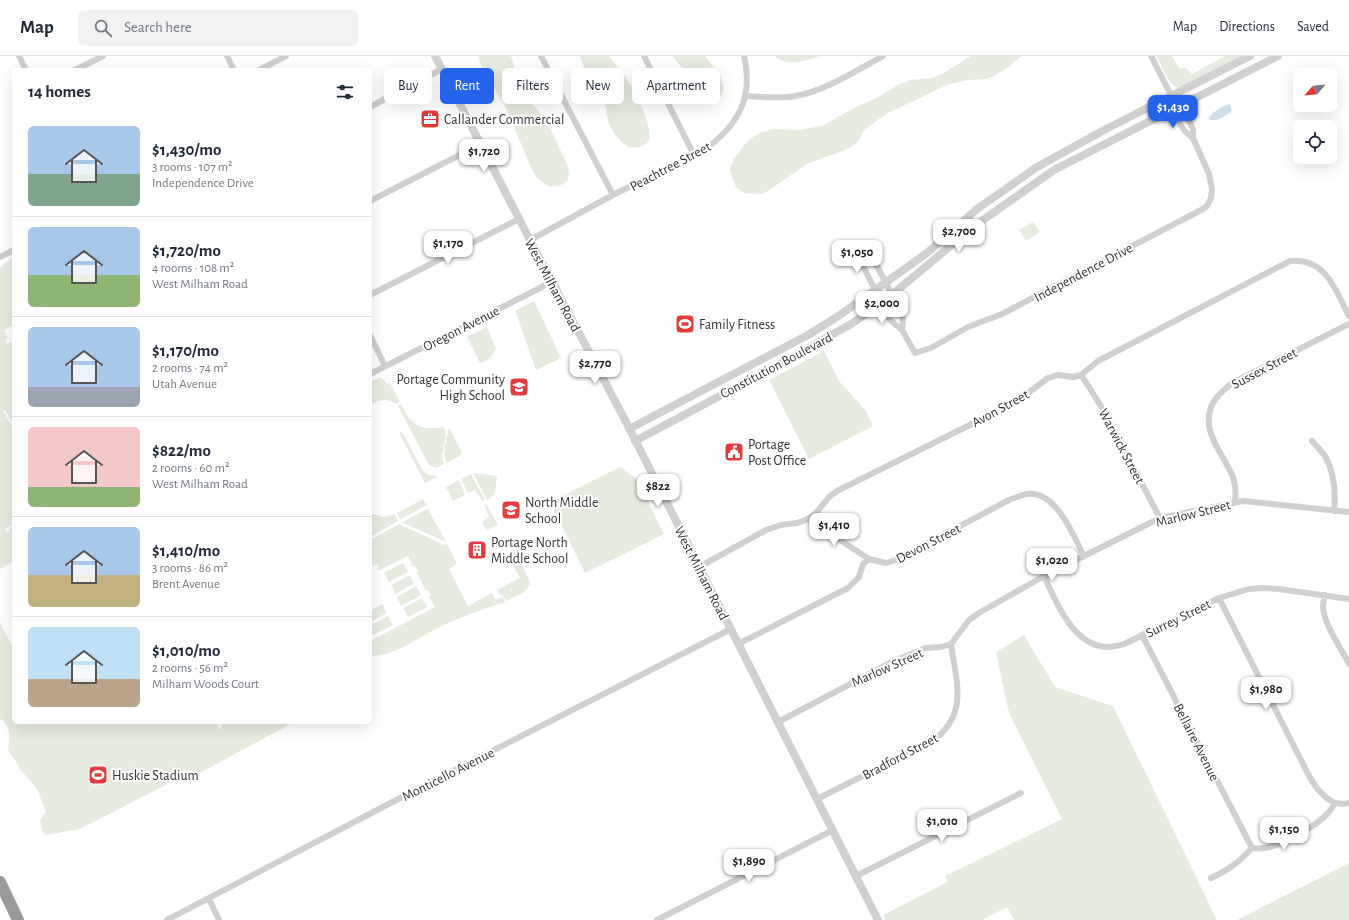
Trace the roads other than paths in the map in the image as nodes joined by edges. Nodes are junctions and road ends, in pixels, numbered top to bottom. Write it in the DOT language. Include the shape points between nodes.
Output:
graph roads {
  1 [pos="19,56"];
  2 [pos="103,56"];
  3 [pos="226,56"];
  4 [pos="286,56"];
  5 [pos="435,56"];
  6 [pos="541,56"];
  7 [pos="644,56"];
  8 [pos="744,56"];
  9 [pos="884,56"];
  10 [pos="1151,56"];
  11 [pos="1250,56"];
  12 [pos="1278,56"];
  13 [pos="25,68"];
  14 [pos="79,68"];
  15 [pos="233,68"];
  16 [pos="263,68"];
  17 [pos="441,68"];
  18 [pos="440,70"];
  19 [pos="746,96"];
  20 [pos="1172,96"];
  21 [pos="460,104"];
  22 [pos="372,105"];
  23 [pos="1177,107"];
  24 [pos="1193,138"];
  25 [pos="481,144"];
  26 [pos="694,155"];
  27 [pos="613,195"];
  28 [pos="372,199"];
  29 [pos="518,219"];
  30 [pos="530,240"];
  31 [pos="12,251"];
  32 [pos="0,257"];
  33 [pos="551,281"];
  34 [pos="886,283"];
  35 [pos="875,291"];
  36 [pos="372,294"];
  37 [pos="892,295"];
  38 [pos="881,304"];
  39 [pos="1349,316"];
  40 [pos="1349,324"];
  41 [pos="902,330"];
  42 [pos="372,339"];
  43 [pos="385,366"];
  44 [pos="372,373"];
  45 [pos="1081,375"];
  46 [pos="629,429"];
  47 [pos="635,441"];
  48 [pos="1312,441"];
  49 [pos="1235,502"];
  50 [pos="1334,511"];
  51 [pos="1349,512"];
  52 [pos="1160,518"];
  53 [pos="808,519"];
  54 [pos="1084,556"];
  55 [pos="869,559"];
  56 [pos="699,567"];
  57 [pos="1044,576"];
  58 [pos="1325,595"];
  59 [pos="1219,598"];
  60 [pos="1349,599"];
  61 [pos="730,629"];
  62 [pos="1142,635"];
  63 [pos="738,644"];
  64 [pos="951,644"];
  65 [pos="1349,664"];
  66 [pos="778,722"];
  67 [pos="1021,794"];
  68 [pos="817,799"];
  69 [pos="1335,803"];
  70 [pos="1349,803"];
  71 [pos="833,830"];
  72 [pos="1252,848"];
  73 [pos="856,876"];
  74 [pos="1211,878"];
  75 [pos="0,882"];
  76 [pos="208,899"];
  77 [pos="18,920"];
  78 [pos="167,920"];
  79 [pos="219,920"];
  80 [pos="656,920"];
  81 [pos="878,920"];
  1 -- 13 [label="street"];
  2 -- 14 [label="street"];
  3 -- 15 [label="street"];
  4 -- 16 [label="street"];
  5 -- 17 [label="street, West Milham Road"];
  6 -- 27 [label="street"];
  7 -- 26 [label="street"];
  8 -- 19 [label="street" via="747,74"];
  9 -- 19 [label="street" via="819,90 777,98"];
  10 -- 20 [label="street"];
  11 -- 20 [label="street, Constitution Boulevard"];
  12 -- 23 [label="street, Constitution Boulevard"];
  18 -- 22 [label="street"];
  19 -- 26 [label="street, Peachtree Street" via="742,107 724,134"];
  20 -- 23 [label="street"];
  20 -- 34 [label="street, Constitution Boulevard" via="1038,167 977,209 927,253"];
  21 -- 25 [label="street, West Milham Road"];
  23 -- 24 [label="street, Independence Drive" via="1185,113 1193,130"];
  23 -- 24 [label="street, Independence Drive" via="1177,117 1185,133"];
  23 -- 37 [label="street, Constitution Boulevard" via="1054,170 973,227"];
  24 -- 41 [label="street, Independence Drive" via="1212,184 1209,202 1203,209 1002,314 968,327 931,348 915,352"];
  25 -- 28 [label="street"];
  25 -- 29 [label="street, West Milham Road"];
  26 -- 27 [label="street, Peachtree Street"];
  27 -- 30 [label="street, Peachtree Street"];
  29 -- 30 [label="street, West Milham Road"];
  29 -- 36 [label="street"];
  30 -- 33 [label="street, West Milham Road"];
  31 -- 32 [label="street"];
  33 -- 43 [label="street, Oregon Avenue"];
  33 -- 46 [label="street, West Milham Road"];
  34 -- 35 [label="street, Constitution Boulevard"];
  34 -- 35 [label="street, Independence Drive" via="873,259 862,253 862,264"];
  34 -- 37 [label="street, Independence Drive"];
  35 -- 38 [label="street, Independence Drive"];
  35 -- 46 [label="street, Constitution Boulevard" via="808,335"];
  37 -- 38 [label="street, Constitution Boulevard"];
  37 -- 41 [label="street, Independence Drive" via="902,319"];
  38 -- 41 [label="street, Independence Drive" via="890,320"];
  38 -- 47 [label="street, Constitution Boulevard" via="806,350"];
  39 -- 45 [label="street" via="1325,273 1305,261 1290,261 1098,361"];
  40 -- 49 [label="street, Sussex Street" via="1232,383 1213,402 1209,430 1233,476"];
  42 -- 43 [label="street"];
  43 -- 44 [label="street, Oregon Avenue"];
  45 -- 52 [label="street, Warwick Street" via="1107,417"];
  45 -- 53 [label="street, Avon Street" via="1073,377 1058,374 1048,378 1002,409 830,496"];
  46 -- 47 [label="street, West Milham Road"];
  47 -- 56 [label="street, West Milham Road"];
  48 -- 50 [label="street" via="1326,457 1334,479"];
  49 -- 50 [label="street, Marlow Street"];
  49 -- 52 [label="street, Marlow Street"];
  50 -- 51 [label="street, Marlow Street"];
  52 -- 54 [label="street, Marlow Street"];
  53 -- 55 [label="street"];
  53 -- 56 [label="street" via="766,530"];
  54 -- 55 [label="street, Devon Street" via="1055,505 1041,497 1026,494 1009,500 896,560 886,563"];
  54 -- 57 [label="street, Marlow Street"];
  55 -- 63 [label="street" via="863,564 860,577 848,588"];
  56 -- 61 [label="street, West Milham Road"];
  57 -- 62 [label="street, Surrey Street" via="1067,622 1088,642 1116,647"];
  57 -- 64 [label="street, Marlow Street" via="969,620"];
  58 -- 59 [label="street, Surrey Street" via="1264,588 1249,589"];
  58 -- 60 [label="street, Surrey Street"];
  58 -- 65 [label="street" via="1325,617"];
  59 -- 62 [label="street, Surrey Street"];
  59 -- 69 [label="street" via="1307,772 1321,794"];
  61 -- 63 [label="street, West Milham Road"];
  61 -- 76 [label="street, Monticello Avenue"];
  62 -- 72 [label="street, Bellaire Avenue"];
  63 -- 66 [label="street, West Milham Road"];
  64 -- 66 [label="street, Marlow Street" via="926,648 894,661"];
  64 -- 68 [label="street, Bradford Street" via="958,689 957,703 955,713 944,732 934,740"];
  66 -- 68 [label="street, West Milham Road"];
  67 -- 73 [label="street"];
  68 -- 71 [label="street, West Milham Road"];
  69 -- 70 [label="street"];
  69 -- 72 [label="street" via="1328,813 1299,833 1265,848"];
  71 -- 73 [label="street, West Milham Road"];
  71 -- 80 [label="street"];
  72 -- 74 [label="street" via="1238,863"];
  73 -- 81 [label="street, West Milham Road"];
  75 -- 77 [label="highway"];
  76 -- 78 [label="street, Monticello Avenue"];
  76 -- 79 [label="street"];
}
